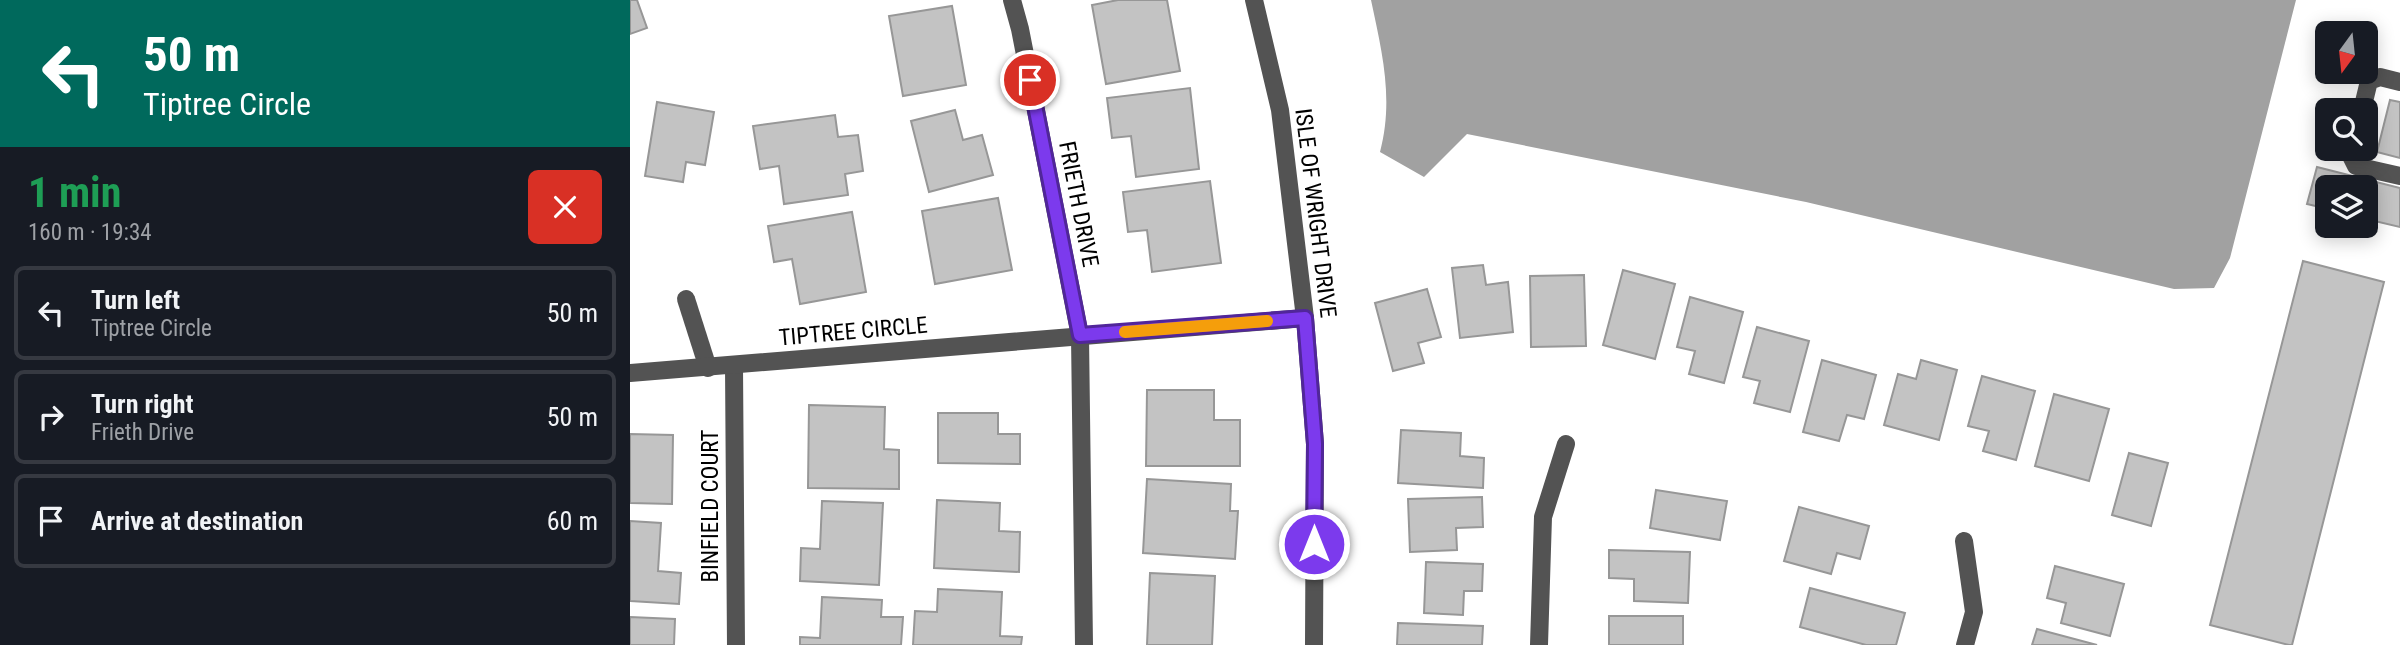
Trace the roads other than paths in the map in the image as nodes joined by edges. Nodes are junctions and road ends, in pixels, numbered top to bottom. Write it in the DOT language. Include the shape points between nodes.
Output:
graph roads {
  1 [pos="1012,0"];
  2 [pos="1254,0"];
  3 [pos="2400,82"];
  4 [pos="2365,98"];
  5 [pos="2354,161"];
  6 [pos="2400,176"];
  7 [pos="686,299"];
  8 [pos="1305,318"];
  9 [pos="1080,335"];
  10 [pos="734,366"];
  11 [pos="708,368"];
  12 [pos="630,373"];
  13 [pos="1566,443"];
  14 [pos="1964,541"];
  15 [pos="736,645"];
  16 [pos="1084,645"];
  17 [pos="1314,645"];
  18 [pos="1539,645"];
  19 [pos="1965,645"];
  1 -- 9 [label="street, FRIETH DRIVE"];
  2 -- 8 [label="street, ISLE OF WRIGHT DRIVE" via="1280,110"];
  3 -- 4 [label="street" via="2381,77 2370,82"];
  5 -- 6 [label="street" via="2356,166"];
  7 -- 11 [label="street"];
  8 -- 9 [label="street, TIPTREE CIRCLE"];
  8 -- 17 [label="street, ISLE OF WRIGHT DRIVE" via="1315,444"];
  9 -- 10 [label="street, TIPTREE CIRCLE"];
  9 -- 16 [label="street"];
  10 -- 11 [label="street, TIPTREE CIRCLE"];
  10 -- 15 [label="street, BINFIELD COURT"];
  11 -- 12 [label="street, TIPTREE CIRCLE"];
  13 -- 18 [label="street" via="1542,517"];
  14 -- 19 [label="street" via="1974,612"];
}
